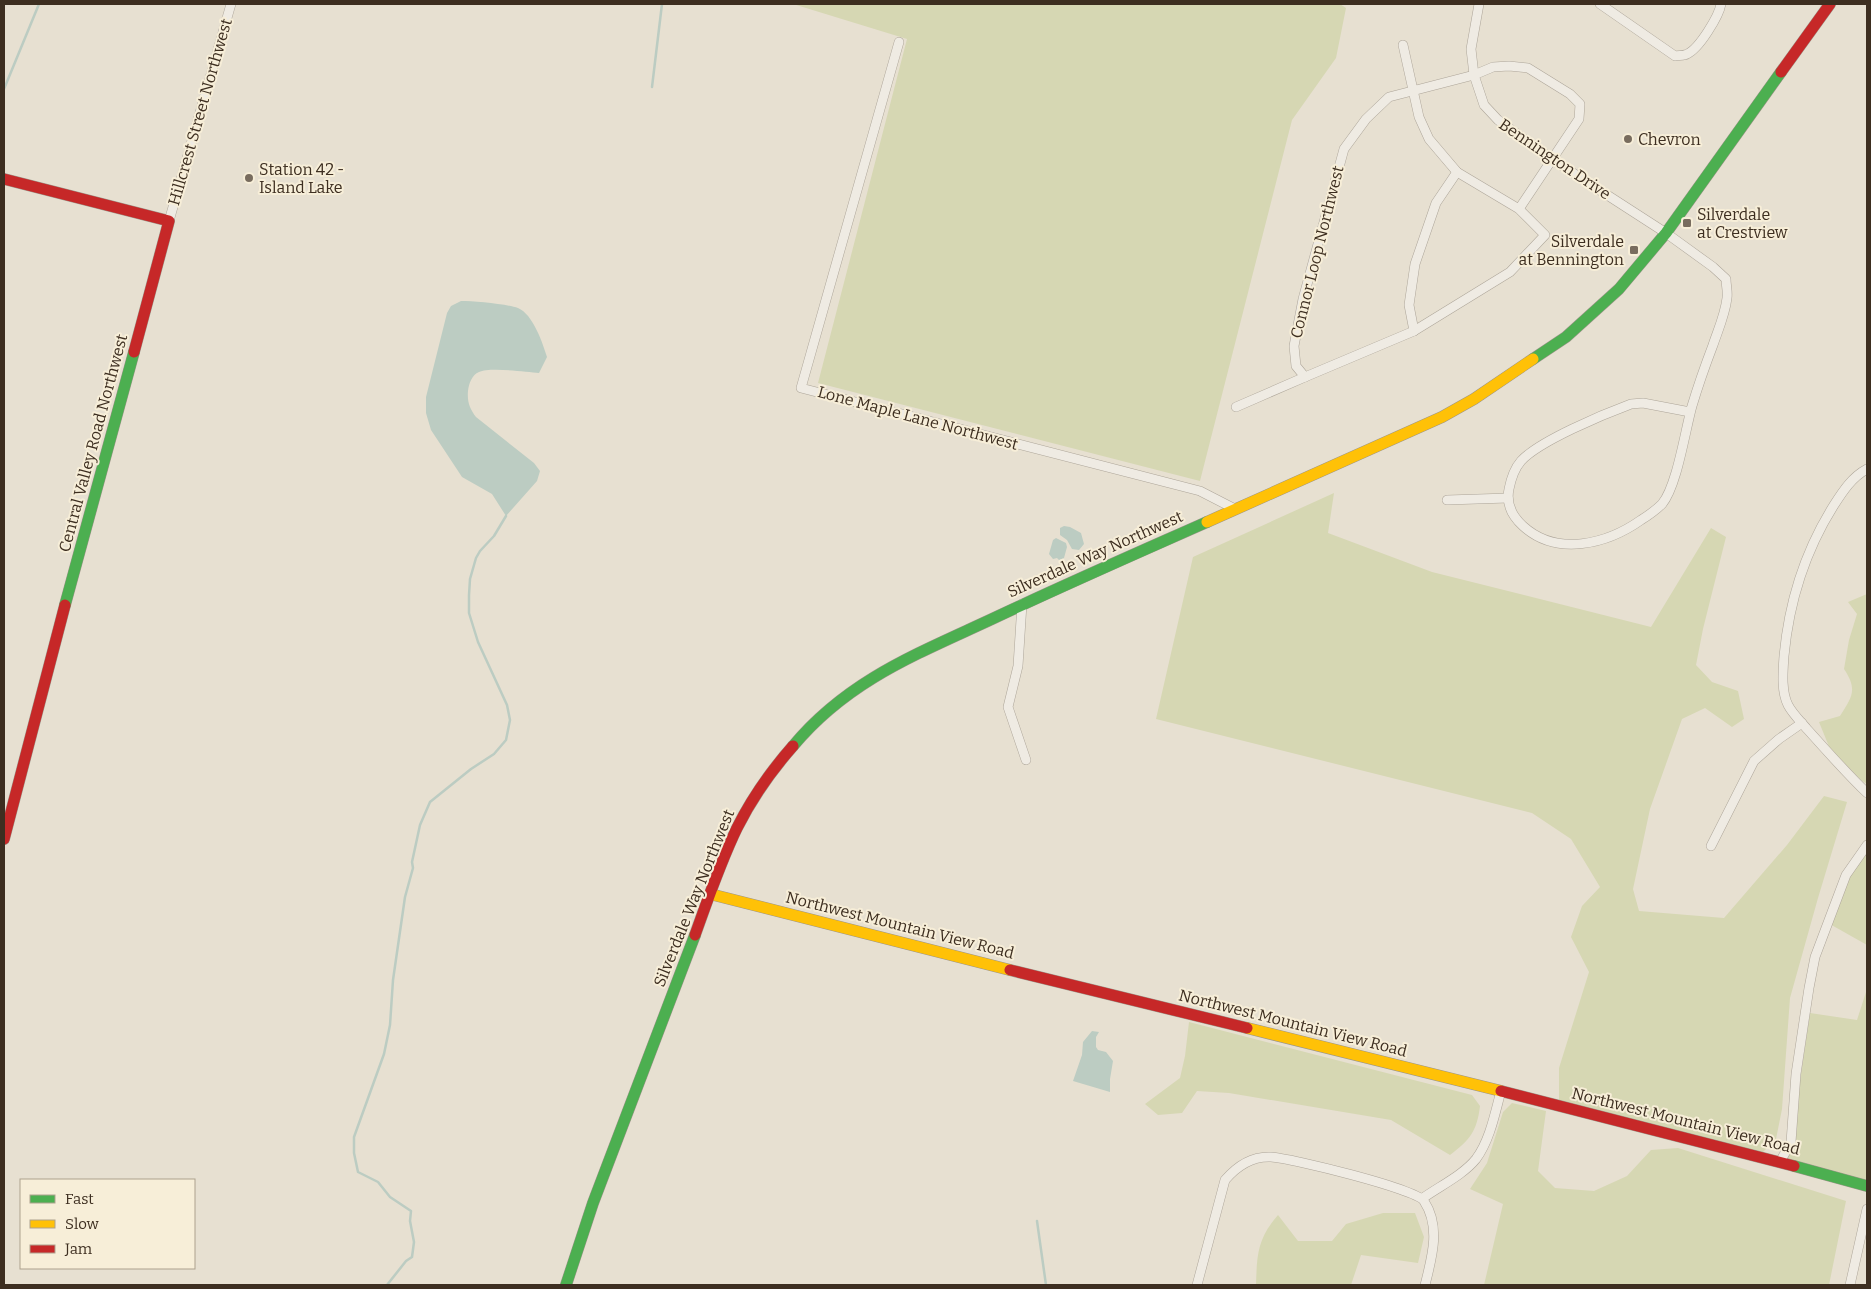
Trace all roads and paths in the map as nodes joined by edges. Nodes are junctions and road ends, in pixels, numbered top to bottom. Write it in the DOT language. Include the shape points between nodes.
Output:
graph roads {
  1 [pos="231,4"];
  2 [pos="1479,4"];
  3 [pos="1600,4"];
  4 [pos="1720,4"];
  5 [pos="1830,4"];
  6 [pos="899,42"];
  7 [pos="1404,45"];
  8 [pos="1474,75"];
  9 [pos="1413,90"];
  10 [pos="1553,160"];
  11 [pos="1457,172"];
  12 [pos="4,179"];
  13 [pos="1519,209"];
  14 [pos="169,221"];
  15 [pos="1666,232"];
  16 [pos="1414,331"];
  17 [pos="1305,377"];
  18 [pos="1236,407"];
  19 [pos="1690,412"];
  20 [pos="1867,469"];
  21 [pos="1508,498"];
  22 [pos="1447,500"];
  23 [pos="1235,509"];
  24 [pos="1022,604"];
  25 [pos="1802,723"];
  26 [pos="1026,760"];
  27 [pos="1867,793"];
  28 [pos="4,839"];
  29 [pos="1867,845"];
  30 [pos="1711,846"];
  31 [pos="710,894"];
  32 [pos="1501,1091"];
  33 [pos="1780,1162"];
  34 [pos="1867,1186"];
  35 [pos="1423,1198"];
  36 [pos="1867,1209"];
  37 [pos="566,1285"];
  38 [pos="1198,1285"];
  39 [pos="1425,1285"];
  40 [pos="1850,1285"];
  1 -- 14 [label="street, Hillcrest Street Northwest"];
  2 -- 8 [label="street, Bennington Drive" via="1472,49"];
  3 -- 4 [label="street" via="1675,56 1687,54 1699,44 1719,12"];
  5 -- 15 [label="main road, Silverdale Way Northwest"];
  6 -- 23 [label="street, Lone Maple Lane Northwest" via="801,388 1200,491"];
  7 -- 9 [label="street"];
  8 -- 9 [label="street, Connor Loop Northwest"];
  8 -- 10 [label="street, Bennington Drive" via="1484,105 1498,120"];
  8 -- 10 [label="street, Connor Loop Northwest" via="1493,68 1528,68 1570,94 1580,104 1579,119"];
  9 -- 11 [label="street" via="1429,139"];
  9 -- 17 [label="street, Connor Loop Northwest" via="1389,97 1366,119 1344,149 1303,299 1294,346 1296,366"];
  10 -- 13 [label="street"];
  10 -- 15 [label="street, Bennington Drive"];
  11 -- 13 [label="street"];
  11 -- 16 [label="street" via="1436,203 1415,264 1409,305"];
  12 -- 14 [label="main road"];
  13 -- 16 [label="street" via="1545,235 1510,272"];
  14 -- 28 [label="main road, Central Valley Road Northwest"];
  15 -- 19 [label="street, Bennington Drive" via="1726,279 1727,297 1722,319"];
  15 -- 23 [label="main road, Silverdale Way Northwest" via="1619,289 1566,338 1474,399 1442,417"];
  16 -- 17 [label="street"];
  17 -- 18 [label="street"];
  19 -- 21 [label="street" via="1643,403 1631,404 1564,434 1521,461 1511,478"];
  19 -- 21 [label="street" via="1667,497 1628,530 1592,542 1564,544 1546,541 1516,519"];
  20 -- 25 [label="street" via="1851,482 1828,514 1802,570 1792,604 1786,633 1784,688 1788,706"];
  21 -- 22 [label="street"];
  23 -- 24 [label="main road, Silverdale Way Northwest"];
  24 -- 26 [label="street" via="1018,666 1008,707"];
  24 -- 31 [label="main road, Silverdale Way Northwest" via="882,672 853,690 818,720 780,762 751,801"];
  25 -- 27 [label="street"];
  25 -- 30 [label="street" via="1754,761"];
  29 -- 33 [label="street" via="1846,875 1815,957 1796,1074 1791,1142"];
  31 -- 32 [label="main road, Northwest Mountain View Road"];
  31 -- 37 [label="main road, Silverdale Way Northwest" via="593,1203"];
  32 -- 33 [label="main road, Northwest Mountain View Road"];
  32 -- 35 [label="street" via="1476,1159"];
  33 -- 34 [label="main road, Northwest Mountain View Road"];
  35 -- 38 [label="street" via="1394,1186 1294,1162 1271,1157 1250,1160 1232,1171 1225,1180"];
  35 -- 39 [label="street" via="1432,1215 1434,1228 1433,1253"];
  36 -- 40 [label="street"];
}
